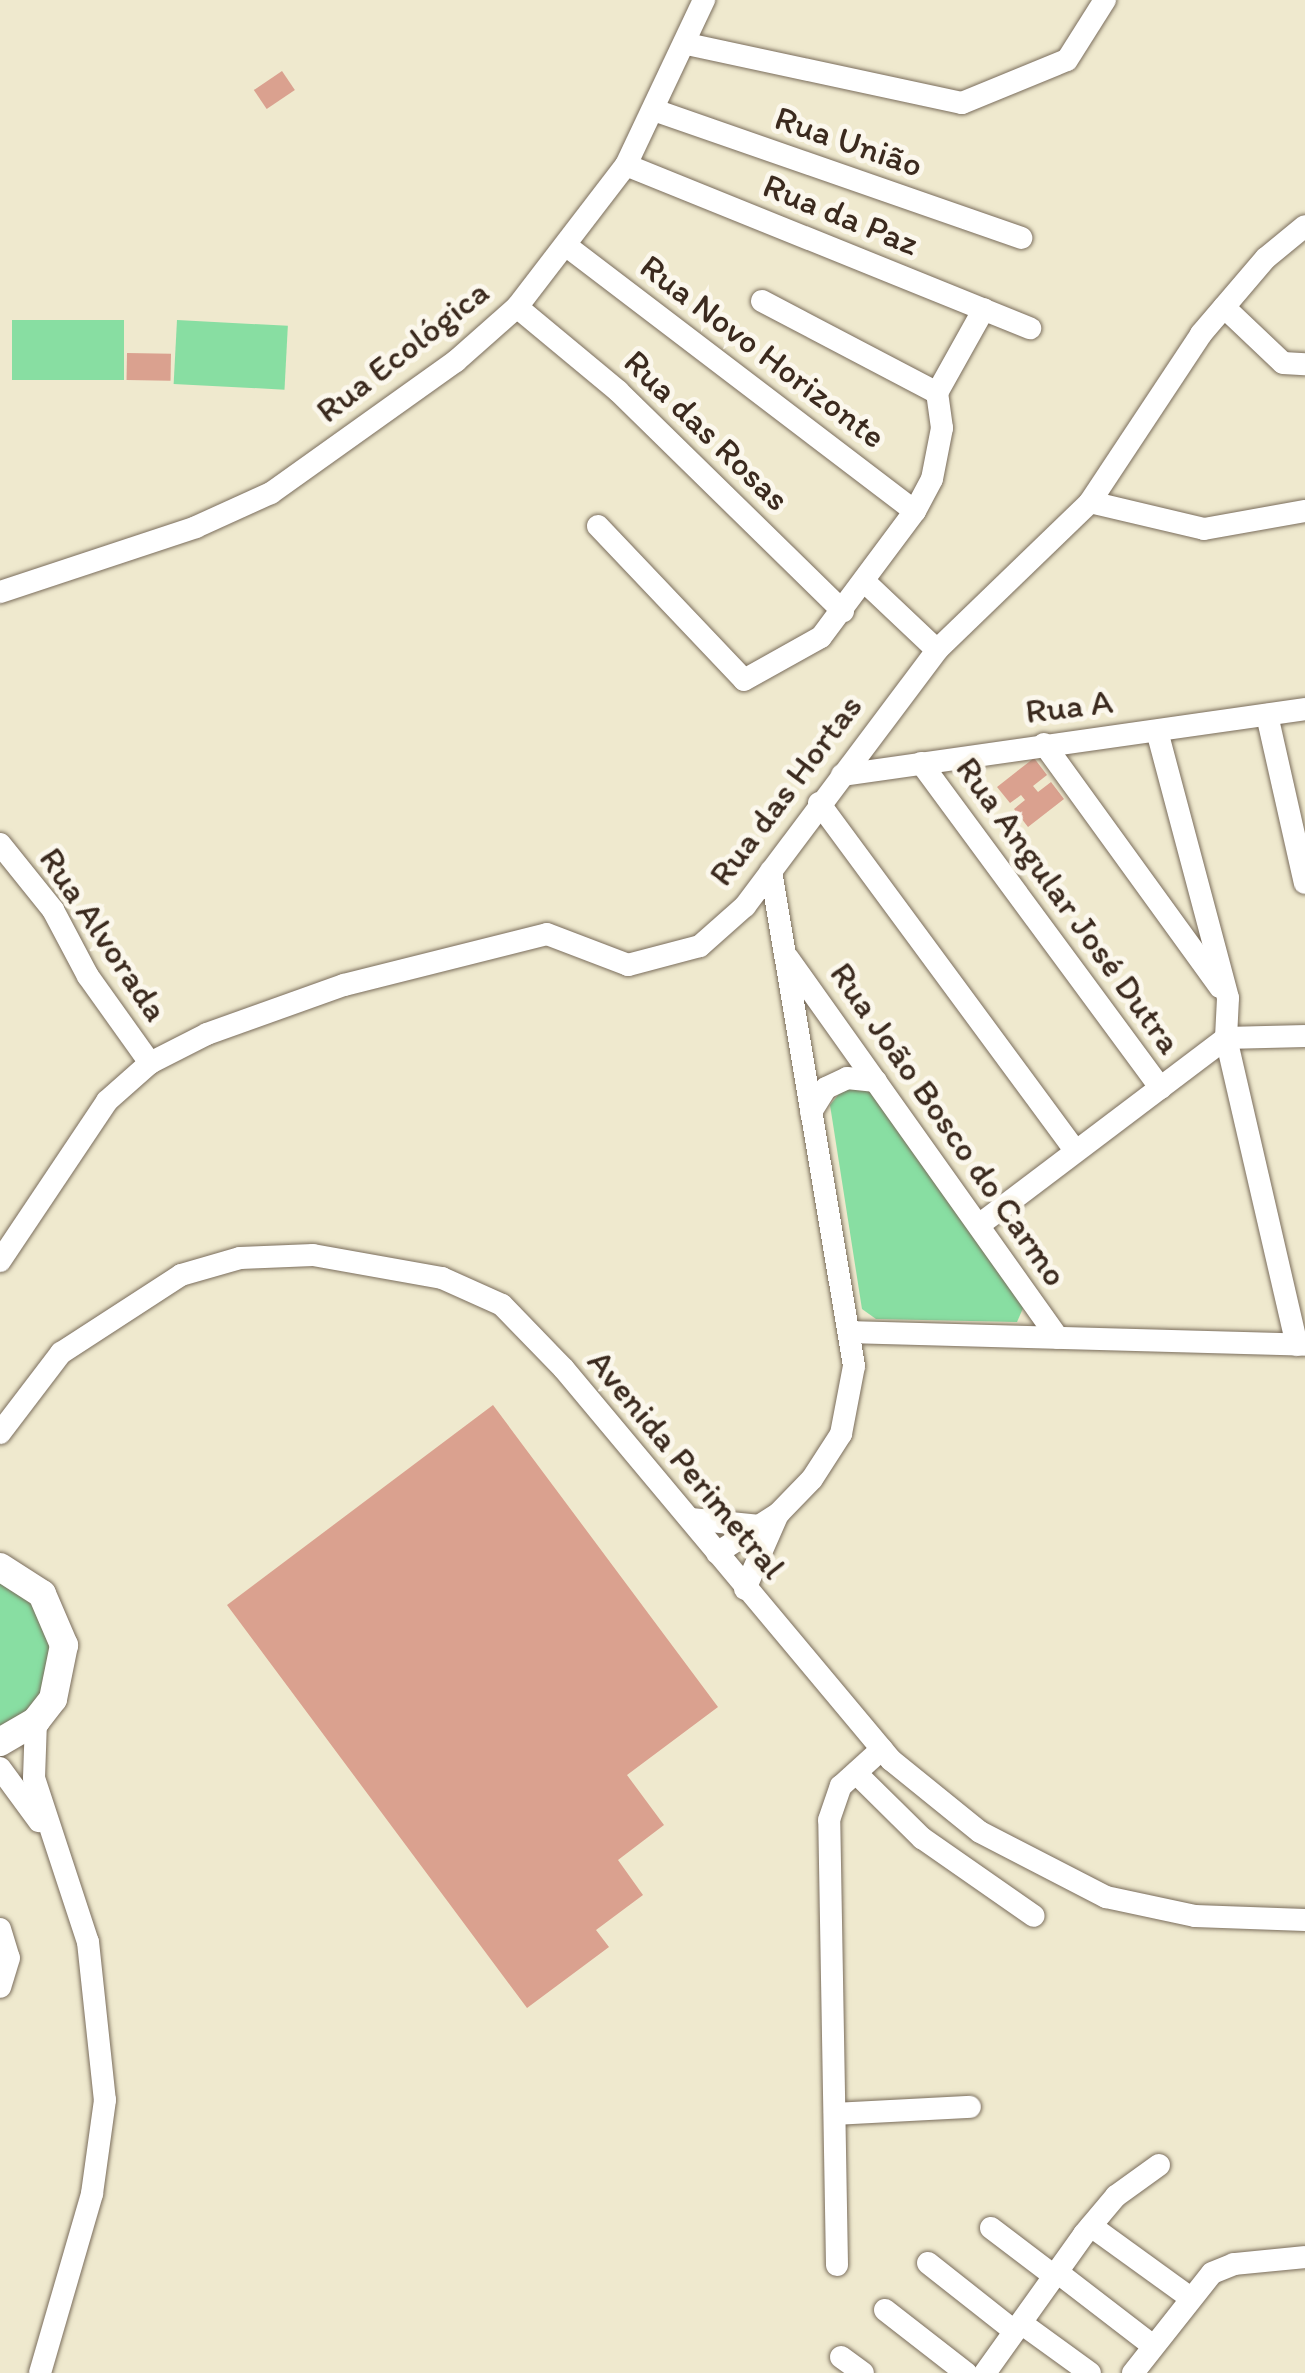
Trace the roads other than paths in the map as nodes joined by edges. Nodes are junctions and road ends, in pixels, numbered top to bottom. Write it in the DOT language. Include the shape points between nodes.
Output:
graph roads {
  1 [pos="704,0"];
  2 [pos="1106,0"];
  3 [pos="686,44"];
  4 [pos="654,110"];
  5 [pos="626,165"];
  6 [pos="1305,226"];
  7 [pos="1022,238"];
  8 [pos="568,247"];
  9 [pos="762,301"];
  10 [pos="517,307"];
  11 [pos="1224,307"];
  12 [pos="984,309"];
  13 [pos="1030,328"];
  14 [pos="1305,364"];
  15 [pos="937,394"];
  16 [pos="1090,502"];
  17 [pos="915,511"];
  18 [pos="1305,511"];
  19 [pos="598,526"];
  20 [pos="865,582"];
  21 [pos="0,592"];
  22 [pos="843,611"];
  23 [pos="938,650"];
  24 [pos="1305,709"];
  25 [pos="1266,715"];
  26 [pos="1157,731"];
  27 [pos="1044,744"];
  28 [pos="921,763"];
  29 [pos="842,775"];
  30 [pos="819,803"];
  31 [pos="0,844"];
  32 [pos="771,871"];
  33 [pos="1305,883"];
  34 [pos="783,951"];
  35 [pos="1228,998"];
  36 [pos="1305,1036"];
  37 [pos="1226,1038"];
  38 [pos="150,1063"];
  39 [pos="876,1081"];
  40 [pos="1160,1088"];
  41 [pos="811,1112"];
  42 [pos="1076,1150"];
  43 [pos="978,1224"];
  44 [pos="1,1258"];
  45 [pos="849,1332"];
  46 [pos="1058,1338"];
  47 [pos="1301,1345"];
  48 [pos="0,1433"];
  49 [pos="692,1519"];
  50 [pos="769,1519"];
  51 [pos="717,1553"];
  52 [pos="0,1556"];
  53 [pos="11,1572"];
  54 [pos="745,1589"];
  55 [pos="36,1721"];
  56 [pos="0,1742"];
  57 [pos="882,1749"];
  58 [pos="0,1768"];
  59 [pos="856,1773"];
  60 [pos="50,1836"];
  61 [pos="1034,1916"];
  62 [pos="1305,1920"];
  63 [pos="0,1928"];
  64 [pos="4,1961"];
  65 [pos="0,1987"];
  66 [pos="970,2107"];
  67 [pos="834,2114"];
  68 [pos="1159,2165"];
  69 [pos="1091,2226"];
  70 [pos="990,2228"];
  71 [pos="1305,2257"];
  72 [pos="928,2263"];
  73 [pos="837,2264"];
  74 [pos="1056,2274"];
  75 [pos="1188,2296"];
  76 [pos="886,2310"];
  77 [pos="1018,2327"];
  78 [pos="1153,2346"];
  79 [pos="841,2357"];
  80 [pos="40,2373"];
  81 [pos="862,2373"];
  82 [pos="966,2373"];
  83 [pos="985,2373"];
  84 [pos="1090,2373"];
  85 [pos="1133,2373"];
  1 -- 3 [label="street, Rua Ecológica"];
  2 -- 3 [label="street" via="1067,60 962,103"];
  3 -- 4 [label="street, Rua Ecológica"];
  4 -- 5 [label="street, Rua Ecológica"];
  4 -- 7 [label="street, Rua União"];
  5 -- 8 [label="street, Rua Ecológica"];
  5 -- 12 [label="street, Rua da Paz"];
  6 -- 11 [label="street, Rua das Hortas"];
  8 -- 10 [label="street, Rua Ecológica"];
  8 -- 17 [label="street, Rua Novo Horizonte"];
  9 -- 15 [label="street"];
  10 -- 21 [label="street, Rua Ecológica" via="456,361 271,492 196,527"];
  10 -- 22 [label="street, Rua das Rosas" via="618,391"];
  11 -- 14 [label="street" via="1282,363"];
  11 -- 16 [label="street, Rua das Hortas"];
  12 -- 13 [label="street, Rua da Paz"];
  12 -- 15 [label="street"];
  15 -- 17 [label="street" via="942,428 932,478"];
  16 -- 18 [label="street" via="1204,529"];
  16 -- 23 [label="street, Rua das Hortas"];
  17 -- 20 [label="street"];
  19 -- 22 [label="street" via="744,680 821,637"];
  20 -- 22 [label="street"];
  20 -- 23 [label="street"];
  23 -- 29 [label="street, Rua das Hortas"];
  24 -- 25 [label="street, Rua A"];
  25 -- 26 [label="street, Rua A"];
  25 -- 33 [label="street"];
  26 -- 27 [label="street, Rua A"];
  26 -- 35 [label="street"];
  27 -- 28 [label="street, Rua A"];
  27 -- 35 [label="street"];
  28 -- 29 [label="street, Rua A"];
  28 -- 40 [label="street, Rua Angular José Dutra"];
  29 -- 30 [label="street, Rua das Hortas"];
  30 -- 32 [label="street, Rua das Hortas"];
  30 -- 42 [label="street"];
  31 -- 38 [label="street, Rua Alvorada" via="53,910 88,976"];
  32 -- 34 [label="street"];
  32 -- 38 [label="street, Rua das Hortas" via="745,906 700,946 670,959 628,965 547,934 344,986 207,1034"];
  34 -- 39 [label="street, Rua João Bosco do Carmo"];
  34 -- 41 [label="street"];
  35 -- 37 [label="street"];
  36 -- 37 [label="street"];
  37 -- 40 [label="street"];
  37 -- 47 [label="street"];
  38 -- 44 [label="street, Rua das Hortas" via="107,1100"];
  39 -- 41 [label="street" via="846,1078 826,1088"];
  39 -- 43 [label="street, Rua João Bosco do Carmo"];
  40 -- 42 [label="street"];
  41 -- 45 [label="street"];
  42 -- 43 [label="street"];
  43 -- 46 [label="street, Rua João Bosco do Carmo"];
  45 -- 46 [label="street"];
  45 -- 50 [label="street" via="854,1366 840,1434 812,1479"];
  46 -- 47 [label="street"];
  48 -- 49 [label="street, Avenida Perimetral" via="61,1352 181,1275 240,1258 342,1258 442,1278 502,1305"];
  49 -- 50 [label="street"];
  49 -- 51 [label="street, Avenida Perimetral"];
  50 -- 51 [label="street"];
  50 -- 54 [label="street"];
  51 -- 54 [label="street, Avenida Perimetral"];
  52 -- 53 [label="street"];
  53 -- 55 [label="street" via="50,1606 64,1646 62,1673"];
  54 -- 57 [label="street, Avenida Perimetral"];
  55 -- 56 [label="street"];
  55 -- 60 [label="street" via="31,1761"];
  57 -- 59 [label="street"];
  57 -- 62 [label="street, Avenida Perimetral" via="980,1832 1106,1898 1195,1916"];
  58 -- 60 [label="street"];
  59 -- 61 [label="street" via="922,1838"];
  59 -- 67 [label="street" via="841,1786 829,1820"];
  60 -- 80 [label="street" via="88,1942 106,2100 92,2194"];
  63 -- 64 [label="street"];
  64 -- 65 [label="street"];
  66 -- 67 [label="street"];
  67 -- 73 [label="street"];
  68 -- 69 [label="street" via="1116,2196"];
  69 -- 74 [label="street"];
  69 -- 75 [label="street"];
  70 -- 74 [label="street"];
  71 -- 75 [label="street" via="1234,2264 1212,2273"];
  72 -- 77 [label="street"];
  74 -- 77 [label="street"];
  74 -- 78 [label="street"];
  75 -- 78 [label="street"];
  76 -- 82 [label="street"];
  77 -- 83 [label="street"];
  77 -- 84 [label="street"];
  78 -- 85 [label="street"];
  79 -- 81 [label="street"];
}
